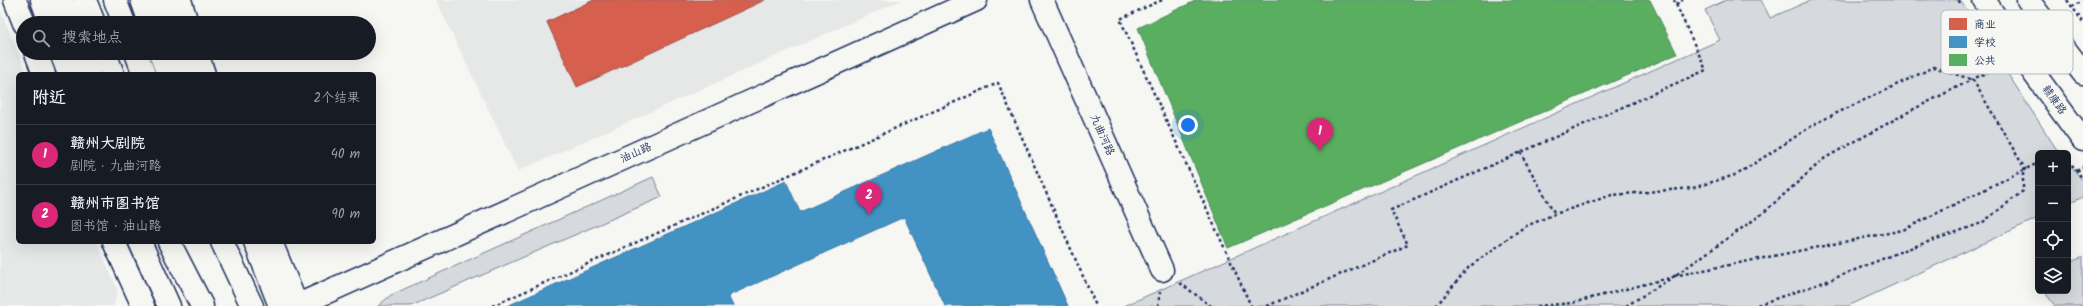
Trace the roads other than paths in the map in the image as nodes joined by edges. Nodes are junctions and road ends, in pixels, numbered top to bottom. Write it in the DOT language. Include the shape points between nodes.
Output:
graph roads {
  1 [pos="15,0"];
  2 [pos="42,0"];
  3 [pos="62,0"];
  4 [pos="85,0"];
  5 [pos="115,0"];
  6 [pos="142,0"];
  7 [pos="164,0"];
  8 [pos="180,0"];
  9 [pos="976,0"];
  10 [pos="1042,0"];
  11 [pos="1984,0"];
  12 [pos="2028,0"];
  13 [pos="1991,10"];
  14 [pos="2036,10"];
  15 [pos="21,16"];
  16 [pos="48,16"];
  17 [pos="68,16"];
  18 [pos="91,16"];
  19 [pos="121,16"];
  20 [pos="148,16"];
  21 [pos="170,16"];
  22 [pos="185,16"];
  23 [pos="39,60"];
  24 [pos="64,60"];
  25 [pos="85,60"];
  26 [pos="108,60"];
  27 [pos="139,60"];
  28 [pos="163,60"];
  29 [pos="185,60"];
  30 [pos="199,60"];
  31 [pos="2073,60"];
  32 [pos="43,72"];
  33 [pos="68,72"];
  34 [pos="89,72"];
  35 [pos="112,72"];
  36 [pos="143,72"];
  37 [pos="167,72"];
  38 [pos="189,72"];
  39 [pos="203,72"];
  40 [pos="2083,73"];
  41 [pos="2034,74"];
  42 [pos="2083,140"];
  43 [pos="115,244"];
  44 [pos="141,244"];
  45 [pos="170,244"];
  46 [pos="185,244"];
  47 [pos="223,244"];
  48 [pos="235,244"];
  49 [pos="255,244"];
  50 [pos="272,244"];
  51 [pos="1162,270"];
  52 [pos="143,306"];
  53 [pos="169,306"];
  54 [pos="202,306"];
  55 [pos="211,306"];
  56 [pos="252,306"];
  57 [pos="260,306"];
  58 [pos="280,306"];
  59 [pos="297,306"];
  1 -- 15 [label="main road"];
  2 -- 16 [label="main road"];
  3 -- 17 [label="main road"];
  4 -- 18 [label="main road"];
  5 -- 19 [label="main road"];
  6 -- 20 [label="main road"];
  7 -- 21 [label="main road"];
  8 -- 22 [label="main road"];
  9 -- 59 [label="main road, 油山路"];
  10 -- 51 [label="main road, 九曲河路"];
  11 -- 13 [label="main road, 赣康路"];
  12 -- 14 [label="main road"];
  23 -- 32 [label="main road"];
  24 -- 33 [label="main road"];
  25 -- 34 [label="main road"];
  26 -- 35 [label="main road"];
  27 -- 36 [label="main road"];
  28 -- 37 [label="main road"];
  29 -- 38 [label="main road"];
  30 -- 39 [label="main road"];
  31 -- 40 [label="main road"];
  41 -- 42 [label="main road, 赣康路"];
  43 -- 52 [label="main road"];
  44 -- 53 [label="main road"];
  45 -- 54 [label="main road"];
  46 -- 55 [label="main road"];
  47 -- 56 [label="main road"];
  48 -- 57 [label="main road"];
  49 -- 58 [label="main road"];
  50 -- 59 [label="main road"];
}
